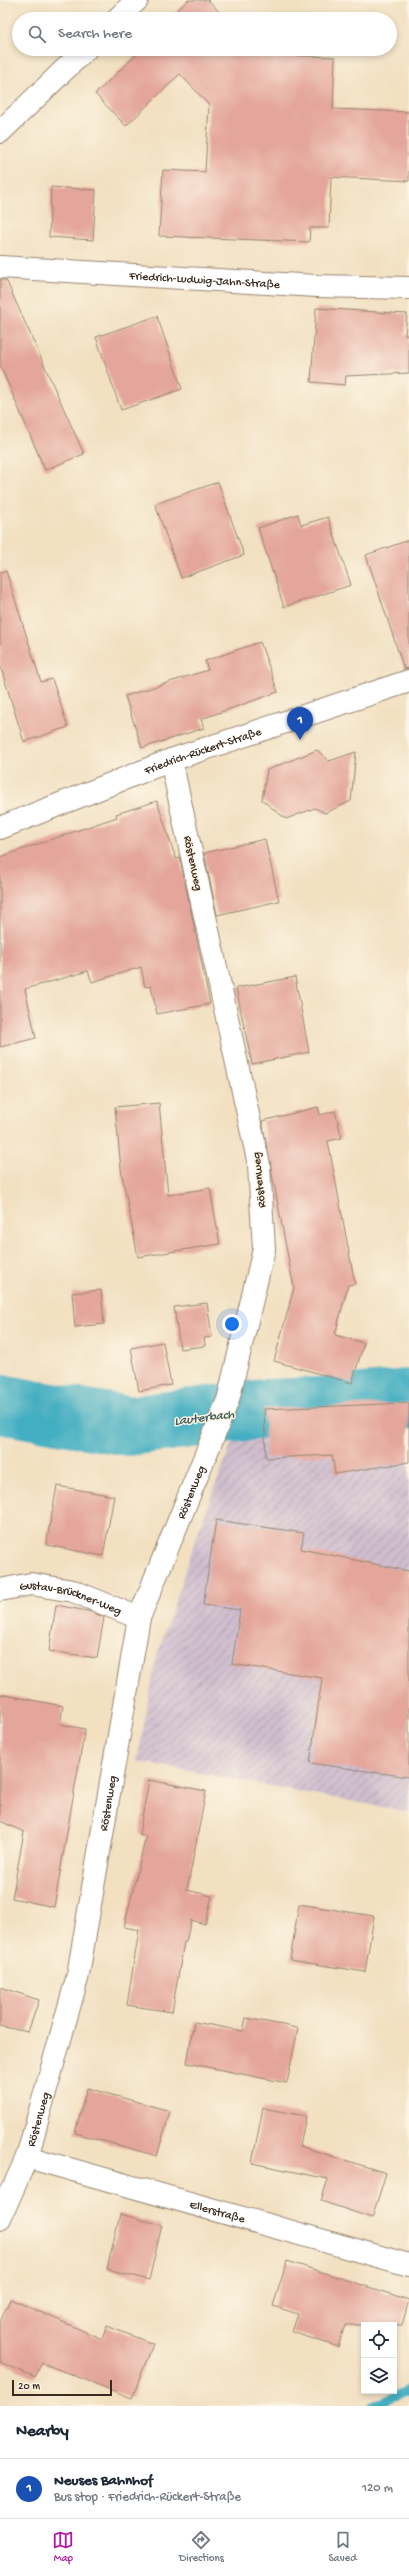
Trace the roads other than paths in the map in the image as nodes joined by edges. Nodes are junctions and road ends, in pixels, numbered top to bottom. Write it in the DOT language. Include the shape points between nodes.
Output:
graph roads {
  1 [pos="135,1"];
  2 [pos="124,12"];
  3 [pos="79,56"];
  4 [pos="0,132"];
  5 [pos="0,267"];
  6 [pos="409,288"];
  7 [pos="409,681"];
  8 [pos="171,760"];
  9 [pos="0,828"];
  10 [pos="0,1590"];
  11 [pos="139,1618"];
  12 [pos="26,2157"];
  13 [pos="0,2218"];
  14 [pos="409,2265"];
  1 -- 2 [label="street"];
  3 -- 4 [label="street"];
  5 -- 6 [label="street, Friedrich-Ludwig-Jahn-Straße" via="317,286"];
  7 -- 8 [label="street, Friedrich-Rückert-Straße"];
  8 -- 9 [label="street, Friedrich-Rückert-Straße"];
  8 -- 11 [label="street, Röstenweg" via="259,1165 264,1249 228,1400"];
  10 -- 11 [label="street, Gustav-Brückner-Weg" via="31,1584 73,1591"];
  11 -- 12 [label="street, Röstenweg" via="78,1975"];
  12 -- 13 [label="street, Röstenweg"];
  12 -- 14 [label="street, Ellerstraße"];
}
